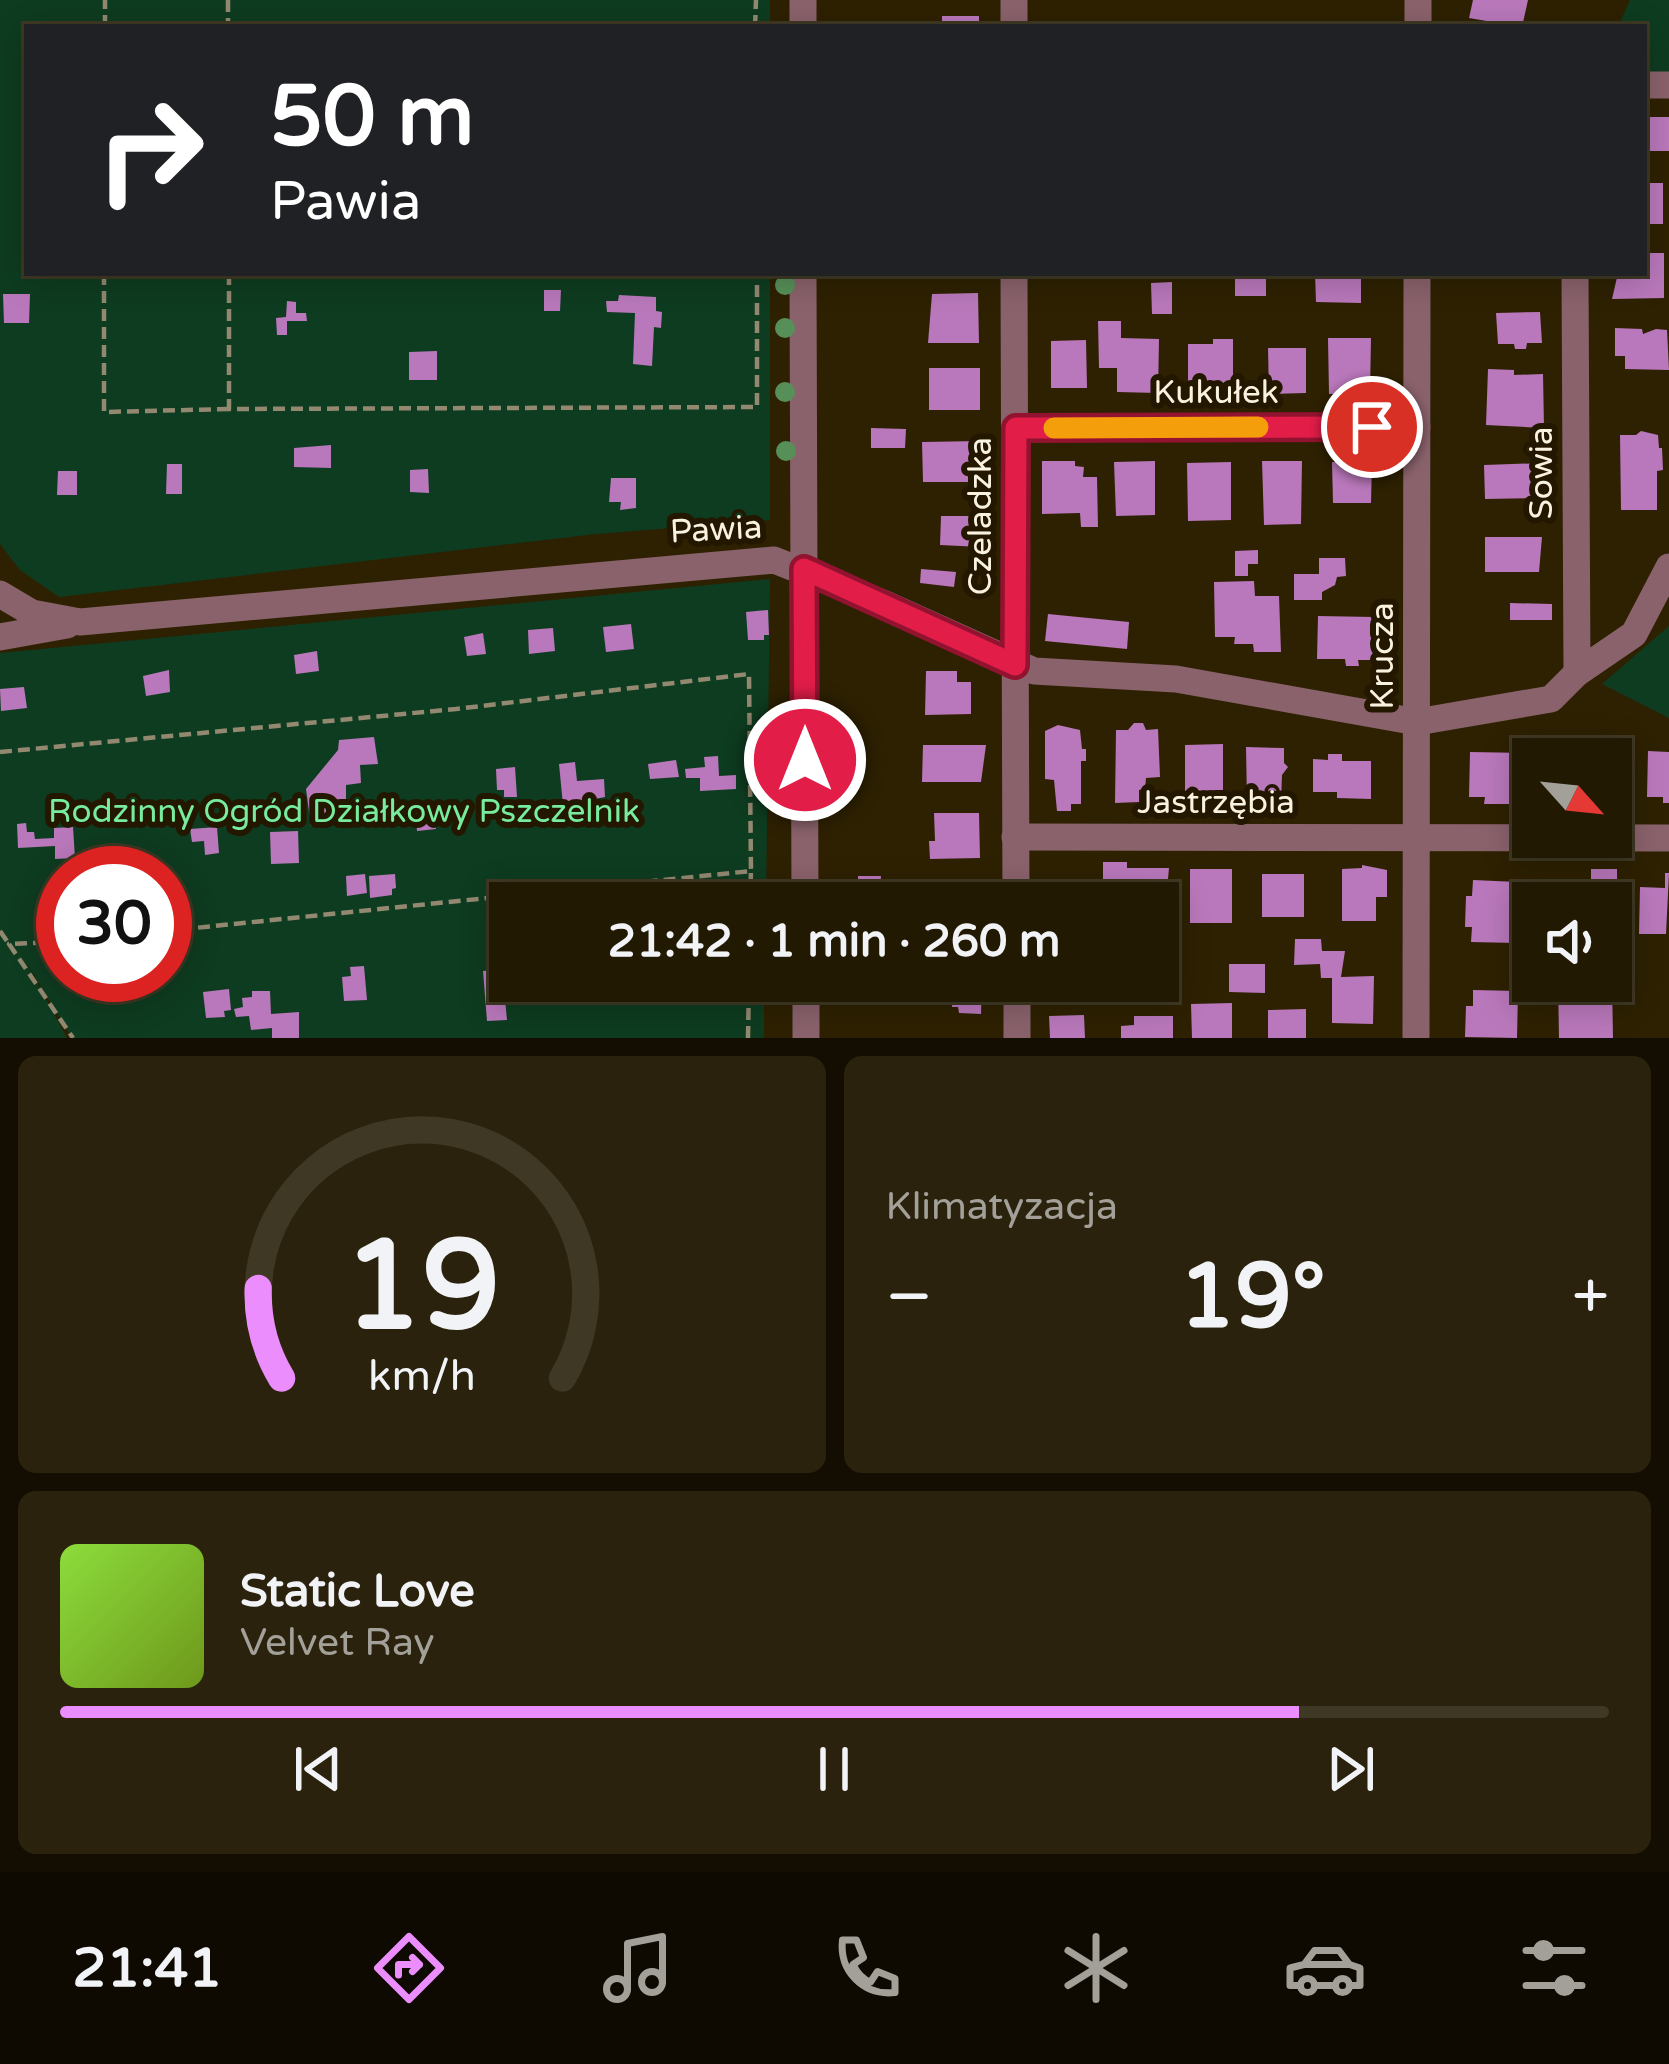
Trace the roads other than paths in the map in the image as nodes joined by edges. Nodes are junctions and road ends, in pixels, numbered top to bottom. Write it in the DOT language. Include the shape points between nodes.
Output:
graph roads {
  1 [pos="803,276"];
  2 [pos="1014,276"];
  3 [pos="1417,276"];
  4 [pos="1575,276"];
  5 [pos="1417,427"];
  6 [pos="1016,428"];
  7 [pos="1669,567"];
  8 [pos="804,569"];
  9 [pos="0,594"];
  10 [pos="80,622"];
  11 [pos="0,637"];
  12 [pos="1015,665"];
  13 [pos="1577,673"];
  14 [pos="1417,722"];
  15 [pos="1015,837"];
  16 [pos="1416,837"];
  17 [pos="1669,838"];
  18 [pos="806,882"];
  19 [pos="1016,882"];
  20 [pos="806,1002"];
  21 [pos="1017,1002"];
  22 [pos="806,1038"];
  23 [pos="1017,1038"];
  24 [pos="1416,1038"];
  1 -- 8 [label="street"];
  2 -- 6 [label="street, Czeladzka"];
  3 -- 5 [label="street, Krucza"];
  4 -- 13 [label="street, Sowia"];
  5 -- 6 [label="street, Kukułek"];
  5 -- 14 [label="street, Krucza"];
  6 -- 12 [label="street, Czeladzka"];
  7 -- 13 [label="street" via="1634,634"];
  8 -- 10 [label="street, Pawia" via="756,559"];
  8 -- 12 [label="street, Pawia"];
  8 -- 18 [label="street"];
  9 -- 10 [label="street, Pawia" via="32,613"];
  10 -- 11 [label="street"];
  12 -- 14 [label="street, Pawia" via="1176,679"];
  12 -- 15 [label="street, Czeladzka"];
  13 -- 14 [label="street" via="1551,699"];
  14 -- 16 [label="street, Krucza"];
  15 -- 16 [label="street, Jastrzębia"];
  15 -- 19 [label="street, Czeladzka"];
  16 -- 17 [label="street, Jastrzębia"];
  16 -- 24 [label="street, Krucza"];
  20 -- 22 [label="street"];
  21 -- 23 [label="street"];
}
